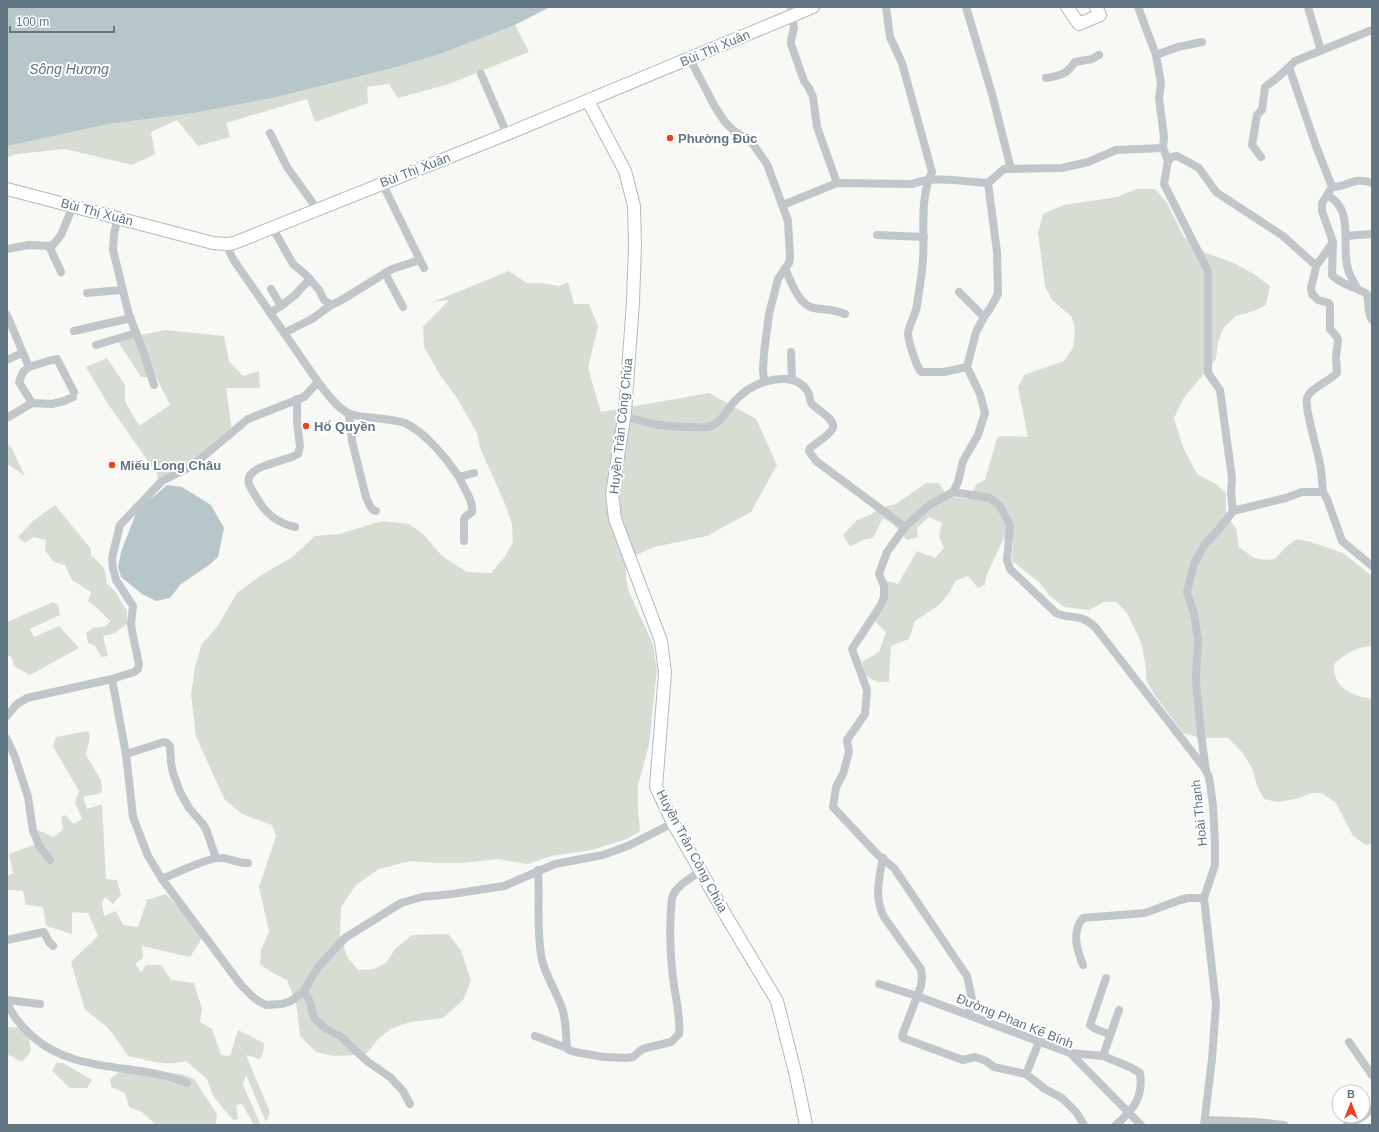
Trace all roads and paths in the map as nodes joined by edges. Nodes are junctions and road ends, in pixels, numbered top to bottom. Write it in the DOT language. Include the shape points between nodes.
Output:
graph roads {
  1 [pos="812,7"];
  2 [pos="886,7"];
  3 [pos="966,7"];
  4 [pos="1067,7"];
  5 [pos="1096,7"];
  6 [pos="1138,7"];
  7 [pos="1308,7"];
  8 [pos="792,11"];
  9 [pos="1372,30"];
  10 [pos="1202,42"];
  11 [pos="1321,51"];
  12 [pos="1099,55"];
  13 [pos="1156,55"];
  14 [pos="690,58"];
  15 [pos="1289,67"];
  16 [pos="481,74"];
  17 [pos="1046,78"];
  18 [pos="588,101"];
  19 [pos="270,133"];
  20 [pos="507,134"];
  21 [pos="1163,148"];
  22 [pos="1261,157"];
  23 [pos="1168,160"];
  24 [pos="1011,169"];
  25 [pos="928,180"];
  26 [pos="382,183"];
  27 [pos="837,183"];
  28 [pos="988,183"];
  29 [pos="1372,183"];
  30 [pos="1332,187"];
  31 [pos="7,189"];
  32 [pos="1327,195"];
  33 [pos="73,206"];
  34 [pos="783,206"];
  35 [pos="317,209"];
  36 [pos="118,218"];
  37 [pos="272,227"];
  38 [pos="1372,234"];
  39 [pos="877,235"];
  40 [pos="1346,236"];
  41 [pos="924,237"];
  42 [pos="1333,242"];
  43 [pos="226,244"];
  44 [pos="49,246"];
  45 [pos="7,249"];
  46 [pos="420,260"];
  47 [pos="1317,263"];
  48 [pos="424,268"];
  49 [pos="785,268"];
  50 [pos="61,272"];
  51 [pos="385,273"];
  52 [pos="310,279"];
  53 [pos="1357,288"];
  54 [pos="271,289"];
  55 [pos="122,290"];
  56 [pos="959,292"];
  57 [pos="87,293"];
  58 [pos="331,305"];
  59 [pos="281,306"];
  60 [pos="403,306"];
  61 [pos="270,313"];
  62 [pos="845,314"];
  63 [pos="7,315"];
  64 [pos="984,317"];
  65 [pos="131,318"];
  66 [pos="1372,321"];
  67 [pos="74,331"];
  68 [pos="136,333"];
  69 [pos="284,333"];
  70 [pos="96,345"];
  71 [pos="791,352"];
  72 [pos="22,353"];
  73 [pos="7,360"];
  74 [pos="29,367"];
  75 [pos="967,367"];
  76 [pos="792,380"];
  77 [pos="318,382"];
  78 [pos="764,382"];
  79 [pos="154,385"];
  80 [pos="297,399"];
  81 [pos="32,402"];
  82 [pos="348,413"];
  83 [pos="624,416"];
  84 [pos="7,418"];
  85 [pos="474,473"];
  86 [pos="459,477"];
  87 [pos="953,492"];
  88 [pos="1323,492"];
  89 [pos="376,511"];
  90 [pos="1233,511"];
  91 [pos="295,527"];
  92 [pos="905,527"];
  93 [pos="464,541"];
  94 [pos="1372,566"];
  95 [pos="112,679"];
  96 [pos="7,716"];
  97 [pos="7,739"];
  98 [pos="126,754"];
  99 [pos="1206,770"];
  100 [pos="673,823"];
  101 [pos="216,858"];
  102 [pos="883,858"];
  103 [pos="50,860"];
  104 [pos="248,863"];
  105 [pos="538,870"];
  106 [pos="701,871"];
  107 [pos="162,879"];
  108 [pos="1204,898"];
  109 [pos="7,940"];
  110 [pos="53,946"];
  111 [pos="1083,965"];
  112 [pos="1106,978"];
  113 [pos="879,984"];
  114 [pos="304,991"];
  115 [pos="917,996"];
  116 [pos="7,1001"];
  117 [pos="40,1004"];
  118 [pos="1119,1010"];
  119 [pos="969,1015"];
  120 [pos="1109,1035"];
  121 [pos="535,1036"];
  122 [pos="1039,1042"];
  123 [pos="1349,1042"];
  124 [pos="567,1048"];
  125 [pos="1070,1053"];
  126 [pos="1103,1056"];
  127 [pos="1026,1074"];
  128 [pos="1372,1075"];
  129 [pos="187,1083"];
  130 [pos="410,1104"];
  131 [pos="1372,1109"];
  132 [pos="1129,1114"];
  133 [pos="1205,1122"];
  134 [pos="806,1125"];
  135 [pos="1084,1125"];
  136 [pos="1116,1125"];
  137 [pos="1141,1125"];
  138 [pos="1284,1125"];
  139 [pos="1347,1125"];
  1 -- 8 [label="street, Bùi Thị Xuân"];
  2 -- 25 [label="street" via="890,37 902,63 932,172"];
  3 -- 24 [label="street"];
  4 -- 5 [label="street" via="1079,24 1100,15"];
  6 -- 13 [label="street"];
  7 -- 11 [label="street"];
  8 -- 14 [label="street, Bùi Thị Xuân"];
  8 -- 27 [label="street" via="794,28 791,44 812,97 817,127"];
  9 -- 11 [label="street"];
  10 -- 13 [label="street"];
  11 -- 15 [label="street" via="1295,61"];
  12 -- 17 [label="street" via="1075,62 1061,75"];
  13 -- 21 [label="street" via="1161,83 1159,98"];
  14 -- 18 [label="street, Bùi Thị Xuân"];
  14 -- 34 [label="street" via="725,122 752,143 767,164"];
  15 -- 22 [label="street" via="1265,87 1262,110 1257,115 1252,145"];
  15 -- 30 [label="street"];
  16 -- 20 [label="street"];
  18 -- 20 [label="street, Bùi Thị Xuân"];
  18 -- 83 [label="street, Huyền Trân Công Chúa" via="625,171 634,206 633,302"];
  19 -- 35 [label="street" via="287,167"];
  20 -- 26 [label="street, Bùi Thị Xuân"];
  21 -- 23 [label="street"];
  21 -- 24 [label="street" via="1116,150 1088,162 1062,168"];
  23 -- 47 [label="street" via="1177,156 1199,168 1216,192 1283,236 1312,262"];
  23 -- 90 [label="street" via="1164,184 1208,271 1208,373 1220,390 1232,478"];
  24 -- 28 [label="street" via="1004,169"];
  25 -- 27 [label="street" via="912,184"];
  25 -- 28 [label="street"];
  25 -- 41 [label="street" via="924,195"];
  26 -- 35 [label="street, Bùi Thị Xuân"];
  26 -- 46 [label="street"];
  27 -- 34 [label="street"];
  28 -- 64 [label="street" via="997,252 998,290"];
  29 -- 30 [label="street" via="1357,180"];
  30 -- 32 [label="street"];
  31 -- 33 [label="street, Bùi Thị Xuân"];
  32 -- 40 [label="street" via="1339,205 1344,215"];
  32 -- 42 [label="street" via="1322,203 1322,211"];
  33 -- 36 [label="street, Bùi Thị Xuân"];
  33 -- 44 [label="street" via="58,241"];
  34 -- 49 [label="street" via="788,221 790,252 789,263"];
  35 -- 37 [label="street, Bùi Thị Xuân"];
  36 -- 43 [label="street, Bùi Thị Xuân" via="213,243"];
  36 -- 55 [label="street" via="112,245"];
  37 -- 43 [label="street, Bùi Thị Xuân"];
  37 -- 52 [label="street" via="293,264"];
  38 -- 40 [label="street"];
  39 -- 41 [label="street"];
  40 -- 53 [label="street" via="1347,268"];
  41 -- 75 [label="street" via="916,311 908,333 913,351 923,373"];
  42 -- 47 [label="street"];
  42 -- 53 [label="street" via="1332,275 1337,281"];
  43 -- 61 [label="street" via="232,259"];
  44 -- 45 [label="street" via="29,245"];
  44 -- 50 [label="street"];
  46 -- 48 [label="street"];
  46 -- 51 [label="street"];
  47 -- 88 [label="street" via="1312,294 1318,300 1329,303 1330,329 1338,340 1337,373 1319,386 1307,400"];
  49 -- 62 [label="street" via="794,290 806,304"];
  49 -- 78 [label="street" via="778,279 770,314 764,353"];
  51 -- 58 [label="street"];
  51 -- 60 [label="street"];
  52 -- 58 [label="street" via="324,300"];
  52 -- 59 [label="street"];
  53 -- 66 [label="street" via="1367,294"];
  54 -- 59 [label="street"];
  55 -- 57 [label="street"];
  55 -- 65 [label="street"];
  56 -- 64 [label="street"];
  58 -- 69 [label="street" via="312,319"];
  59 -- 61 [label="street"];
  61 -- 69 [label="street"];
  63 -- 72 [label="street"];
  64 -- 75 [label="street" via="976,332"];
  65 -- 67 [label="street"];
  65 -- 68 [label="street"];
  68 -- 70 [label="street"];
  68 -- 79 [label="street"];
  69 -- 77 [label="street"];
  71 -- 76 [label="street"];
  72 -- 73 [label="street"];
  72 -- 74 [label="street"];
  74 -- 81 [label="street" via="23,372 19,382"];
  74 -- 81 [label="street" via="57,359 74,395 52,404"];
  75 -- 87 [label="street" via="986,413 978,436 963,461"];
  76 -- 78 [label="street"];
  76 -- 92 [label="street" via="806,389 811,403 829,418 833,425 830,433 810,448 809,451 816,461"];
  77 -- 80 [label="street" via="304,396"];
  77 -- 82 [label="street"];
  78 -- 83 [label="street" via="744,392 718,422 710,426 669,427 648,424"];
  80 -- 91 [label="street" via="300,447 298,454 254,471 249,476 248,483 270,516"];
  80 -- 95 [label="street" via="248,419 192,466 162,481 120,525 112,558 113,569 116,580 133,606 132,630 139,664 134,672"];
  81 -- 84 [label="street"];
  82 -- 86 [label="street" via="403,422 414,428 430,442"];
  82 -- 89 [label="street" via="366,497"];
  83 -- 100 [label="street, Huyền Trân Công Chúa" via="612,494 615,519 661,641 665,673 656,787"];
  85 -- 86 [label="street"];
  86 -- 93 [label="street" via="472,509 464,520"];
  87 -- 92 [label="street" via="928,506"];
  87 -- 99 [label="street" via="990,498 1000,506 1010,525 1010,569 1056,613 1081,618 1095,627"];
  88 -- 90 [label="street" via="1302,492"];
  88 -- 94 [label="street" via="1342,541"];
  90 -- 99 [label="street, Hoài Thanh" via="1205,544 1194,564 1187,592 1194,613 1198,640 1196,680"];
  92 -- 102 [label="street" via="887,552 879,574 884,586 881,605 852,649 868,690 865,714 847,740 849,752 843,774 836,787 833,807"];
  95 -- 96 [label="street" via="27,698 17,704"];
  95 -- 98 [label="street"];
  97 -- 103 [label="street" via="22,775 33,831 40,847"];
  98 -- 101 [label="street" via="164,742 170,746 171,764 180,792 206,829"];
  98 -- 107 [label="street" via="136,826"];
  99 -- 108 [label="street, Hoài Thanh" via="1213,805 1215,865"];
  100 -- 105 [label="street" via="630,845 603,855 555,864"];
  100 -- 106 [label="street, Huyền Trân Công Chúa"];
  101 -- 104 [label="street"];
  101 -- 107 [label="street"];
  102 -- 115 [label="street" via="877,900 879,909 920,969 922,978"];
  102 -- 119 [label="street" via="894,868 967,976 972,999"];
  105 -- 114 [label="street" via="504,886 422,897 401,903 345,938 318,966"];
  105 -- 124 [label="street" via="542,959 563,1011"];
  106 -- 124 [label="street" via="678,888 672,898 670,949 679,1034 665,1045 641,1050 628,1058 604,1057"];
  106 -- 134 [label="street, Huyền Trân Công Chúa" via="777,1002"];
  107 -- 114 [label="street" via="241,985 253,997 266,1005 282,1004 292,1001"];
  108 -- 111 [label="street" via="1180,900 1145,913 1083,918 1078,928 1076,946"];
  108 -- 133 [label="street, Hoài Thanh" via="1216,1004"];
  109 -- 110 [label="street" via="44,932"];
  112 -- 120 [label="street" via="1090,1025"];
  113 -- 115 [label="street, Đường Phan Kế Bính"];
  114 -- 130 [label="street" via="315,1019 390,1077 403,1091"];
  115 -- 119 [label="street, Đường Phan Kế Bính"];
  115 -- 127 [label="street" via="902,1036 904,1038 963,1060 975,1057 994,1067"];
  116 -- 117 [label="street"];
  116 -- 129 [label="street" via="24,1029 38,1042 62,1056 95,1065 174,1078"];
  118 -- 120 [label="street"];
  119 -- 122 [label="street, Đường Phan Kế Bính"];
  120 -- 126 [label="street"];
  121 -- 124 [label="street"];
  122 -- 125 [label="street, Đường Phan Kế Bính"];
  122 -- 127 [label="street"];
  123 -- 128 [label="street"];
  125 -- 126 [label="street"];
  125 -- 132 [label="street, Đường Phan Kế Bính"];
  126 -- 132 [label="street" via="1140,1073 1142,1085 1139,1097"];
  127 -- 135 [label="street" via="1062,1098 1076,1112"];
  131 -- 139 [label="street"];
  132 -- 136 [label="street"];
  132 -- 137 [label="street, Đường Phan Kế Bính"];
  133 -- 138 [label="street"];
}
